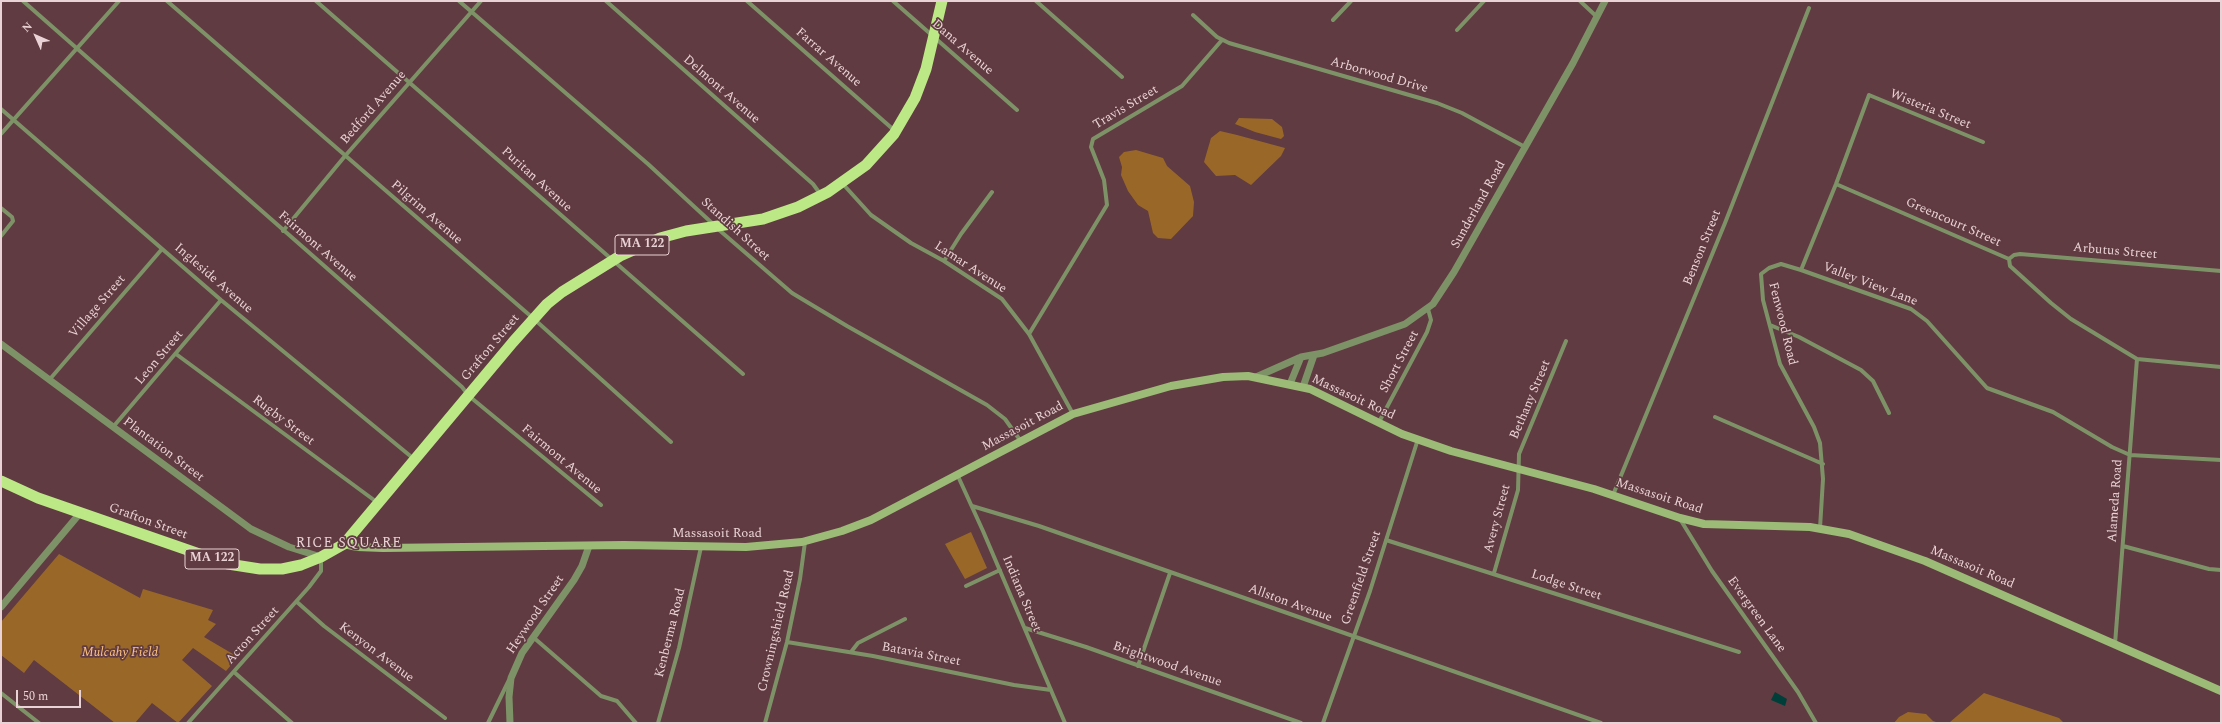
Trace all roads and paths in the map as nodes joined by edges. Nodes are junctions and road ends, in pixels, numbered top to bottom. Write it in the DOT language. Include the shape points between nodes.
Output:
graph roads {
  1 [pos="23,1"];
  2 [pos="119,1"];
  3 [pos="167,1"];
  4 [pos="316,1"];
  5 [pos="459,1"];
  6 [pos="481,1"];
  7 [pos="606,1"];
  8 [pos="747,1"];
  9 [pos="893,1"];
  10 [pos="942,1"];
  11 [pos="1036,1"];
  12 [pos="1351,1"];
  13 [pos="1484,1"];
  14 [pos="1580,1"];
  15 [pos="1605,1"];
  16 [pos="1809,8"];
  17 [pos="472,12"];
  18 [pos="1192,15"];
  19 [pos="1596,16"];
  20 [pos="1333,20"];
  21 [pos="1457,30"];
  22 [pos="934,36"];
  23 [pos="1222,40"];
  24 [pos="78,49"];
  25 [pos="1122,77"];
  26 [pos="410,83"];
  27 [pos="1,109"];
  28 [pos="1017,110"];
  29 [pos="14,120"];
  30 [pos="896,131"];
  31 [pos="1,134"];
  32 [pos="1983,142"];
  33 [pos="1525,147"];
  34 [pos="345,156"];
  35 [pos="842,183"];
  36 [pos="1836,184"];
  37 [pos="992,192"];
  38 [pos="822,195"];
  39 [pos="1,208"];
  40 [pos="716,227"];
  41 [pos="283,231"];
  42 [pos="1,236"];
  43 [pos="162,249"];
  44 [pos="2009,258"];
  45 [pos="944,260"];
  46 [pos="612,261"];
  47 [pos="1801,270"];
  48 [pos="2221,271"];
  49 [pos="221,300"];
  50 [pos="1428,309"];
  51 [pos="534,319"];
  52 [pos="1770,324"];
  53 [pos="1029,334"];
  54 [pos="1566,341"];
  55 [pos="1,344"];
  56 [pos="176,354"];
  57 [pos="1314,355"];
  58 [pos="1301,357"];
  59 [pos="2137,359"];
  60 [pos="2221,367"];
  61 [pos="743,374"];
  62 [pos="1256,377"];
  63 [pos="50,380"];
  64 [pos="1290,384"];
  65 [pos="1303,387"];
  66 [pos="468,396"];
  67 [pos="1889,413"];
  68 [pos="1073,414"];
  69 [pos="1715,417"];
  70 [pos="1379,422"];
  71 [pos="113,428"];
  72 [pos="1418,439"];
  73 [pos="1020,440"];
  74 [pos="671,442"];
  75 [pos="2130,455"];
  76 [pos="415,460"];
  77 [pos="2221,460"];
  78 [pos="1823,464"];
  79 [pos="1519,469"];
  80 [pos="956,474"];
  81 [pos="1,481"];
  82 [pos="1613,495"];
  83 [pos="379,503"];
  84 [pos="601,505"];
  85 [pos="972,506"];
  86 [pos="81,512"];
  87 [pos="1680,518"];
  88 [pos="1820,528"];
  89 [pos="1386,540"];
  90 [pos="805,542"];
  91 [pos="344,544"];
  92 [pos="589,546"];
  93 [pos="2123,546"];
  94 [pos="701,547"];
  95 [pos="321,557"];
  96 [pos="1000,570"];
  97 [pos="2221,570"];
  98 [pos="1170,573"];
  99 [pos="1494,573"];
  100 [pos="966,586"];
  101 [pos="296,602"];
  102 [pos="1,607"];
  103 [pos="905,619"];
  104 [pos="1025,628"];
  105 [pos="532,637"];
  106 [pos="1353,637"];
  107 [pos="787,642"];
  108 [pos="2115,645"];
  109 [pos="851,652"];
  110 [pos="1739,652"];
  111 [pos="1138,666"];
  112 [pos="234,672"];
  113 [pos="510,678"];
  114 [pos="1051,690"];
  115 [pos="2221,691"];
  116 [pos="1,693"];
  117 [pos="444,718"];
  118 [pos="39,723"];
  119 [pos="188,723"];
  120 [pos="292,723"];
  121 [pos="488,723"];
  122 [pos="510,723"];
  123 [pos="636,723"];
  124 [pos="658,723"];
  125 [pos="765,723"];
  126 [pos="1065,723"];
  127 [pos="1301,723"];
  128 [pos="1323,723"];
  129 [pos="1601,723"];
  130 [pos="1816,723"];
  1 -- 24 [label="street, Fairmont Avenue"];
  2 -- 24 [label="street"];
  3 -- 34 [label="street, Pilgrim Avenue"];
  4 -- 26 [label="street, Puritan Avenue"];
  5 -- 17 [label="street, Standish Street"];
  6 -- 17 [label="street, Bedford Avenue"];
  7 -- 38 [label="street, Delmont Avenue"];
  8 -- 30 [label="street, Farrar Avenue"];
  9 -- 22 [label="street, Dana Avenue"];
  10 -- 22 [label="highway, Grafton Street / MA 122"];
  11 -- 25 [label="street"];
  12 -- 20 [label="street"];
  13 -- 21 [label="street"];
  14 -- 19 [label="street"];
  15 -- 19 [label="street, Sunderland Road"];
  16 -- 82 [label="street, Benson Street" via="1725,223"];
  17 -- 26 [label="street, Bedford Avenue"];
  17 -- 40 [label="street, Standish Street" via="648,164"];
  18 -- 23 [label="street"];
  19 -- 33 [label="street, Sunderland Road" via="1573,63"];
  22 -- 28 [label="street, Dana Avenue"];
  22 -- 30 [label="highway, Grafton Street / MA 122" via="920,86"];
  23 -- 33 [label="street, Arborwood Drive" via="1437,103 1462,113"];
  23 -- 53 [label="street, Travis Street" via="1182,86 1093,139 1090,146 1104,180 1107,205"];
  24 -- 29 [label="street"];
  24 -- 41 [label="street, Fairmont Avenue"];
  26 -- 34 [label="street, Bedford Avenue"];
  26 -- 46 [label="street, Puritan Avenue"];
  27 -- 29 [label="street, Ingleside Avenue"];
  29 -- 31 [label="street"];
  29 -- 43 [label="street, Ingleside Avenue"];
  30 -- 35 [label="highway, Grafton Street / MA 122" via="877,155"];
  32 -- 36 [label="street, Wisteria Street" via="1869,95"];
  33 -- 50 [label="street, Sunderland Road" via="1448,283 1439,298"];
  34 -- 41 [label="street, Bedford Avenue"];
  34 -- 51 [label="street, Pilgrim Avenue"];
  35 -- 38 [label="highway, Grafton Street / MA 122"];
  35 -- 45 [label="street, Lamar Avenue" via="871,215 911,243"];
  36 -- 44 [label="street, Greencourt Street"];
  36 -- 47 [label="street"];
  37 -- 45 [label="street"];
  38 -- 40 [label="highway, Grafton Street / MA 122" via="775,215"];
  39 -- 42 [label="street" via="13,221"];
  40 -- 46 [label="highway, Grafton Street / MA 122" via="660,238"];
  40 -- 73 [label="street, Standish Street" via="792,293 987,405 1005,419"];
  41 -- 66 [label="street, Fairmont Avenue" via="462,387"];
  43 -- 49 [label="street, Ingleside Avenue"];
  43 -- 63 [label="street, Village Street"];
  44 -- 48 [label="street, Arbutus Street" via="2020,254"];
  44 -- 59 [label="street, Greencourt Street" via="2010,266 2051,303"];
  45 -- 53 [label="street, Lamar Avenue" via="997,294 1015,312"];
  46 -- 51 [label="highway, Grafton Street / MA 122" via="562,292"];
  46 -- 61 [label="street, Puritan Avenue"];
  47 -- 52 [label="street, Fenwood Road" via="1781,264 1761,274 1761,291"];
  47 -- 75 [label="street, Valley View Lane" via="1911,309 1927,321 1987,388 2053,412"];
  49 -- 56 [label="street, Leon Street"];
  49 -- 76 [label="street, Ingleside Avenue"];
  50 -- 57 [label="street, Sunderland Road" via="1393,328"];
  50 -- 70 [label="street, Short Street" via="1431,320 1427,332"];
  51 -- 66 [label="highway, Grafton Street / MA 122"];
  51 -- 74 [label="street, Pilgrim Avenue"];
  52 -- 67 [label="street" via="1861,370 1873,382"];
  52 -- 78 [label="street, Fenwood Road" via="1781,368 1818,434"];
  53 -- 68 [label="street, Lamar Avenue"];
  54 -- 79 [label="street, Bethany Street" via="1519,454"];
  55 -- 63 [label="street, Plantation Street"];
  56 -- 71 [label="street, Leon Street"];
  56 -- 83 [label="street, Rugby Street"];
  57 -- 58 [label="street, Sunderland Road"];
  57 -- 65 [label="street"];
  58 -- 62 [label="street, Sunderland Road"];
  58 -- 64 [label="street"];
  59 -- 60 [label="street, Greencourt Street"];
  59 -- 75 [label="street, Alameda Road"];
  62 -- 64 [label="main road, Massasoit Road"];
  62 -- 68 [label="main road, Massasoit Road" via="1229,376 1186,383"];
  63 -- 71 [label="street, Plantation Street"];
  64 -- 65 [label="main road, Massasoit Road"];
  65 -- 70 [label="main road, Massasoit Road"];
  66 -- 76 [label="highway, Grafton Street / MA 122"];
  66 -- 84 [label="street, Fairmont Avenue"];
  68 -- 73 [label="main road, Massasoit Road"];
  69 -- 78 [label="street"];
  70 -- 72 [label="main road, Massasoit Road"];
  71 -- 95 [label="street, Plantation Street" via="253,530"];
  72 -- 79 [label="main road, Massasoit Road" via="1451,451"];
  72 -- 89 [label="street, Greenfield Street"];
  73 -- 80 [label="main road, Massasoit Road" via="998,454"];
  75 -- 77 [label="street, Valley View Lane"];
  75 -- 93 [label="street, Alameda Road"];
  76 -- 83 [label="highway, Grafton Street / MA 122"];
  78 -- 88 [label="street, Fenwood Road"];
  79 -- 82 [label="main road, Massasoit Road"];
  79 -- 99 [label="street, Avery Street" via="1518,490"];
  80 -- 85 [label="street, Indiana Street"];
  80 -- 90 [label="main road, Massasoit Road" via="871,520"];
  81 -- 86 [label="highway, Grafton Street / MA 122" via="38,498"];
  82 -- 87 [label="main road, Massasoit Road"];
  83 -- 91 [label="highway, Grafton Street / MA 122"];
  85 -- 96 [label="street, Indiana Street"];
  85 -- 98 [label="street, Allston Avenue" via="1021,519"];
  86 -- 95 [label="highway, Grafton Street / MA 122" via="185,550 240,566 282,569"];
  86 -- 102 [label="street"];
  87 -- 88 [label="main road, Massasoit Road" via="1704,524"];
  87 -- 130 [label="street, Evergreen Lane" via="1719,582 1798,692"];
  88 -- 108 [label="main road, Massasoit Road" via="1849,534 1924,560"];
  89 -- 99 [label="street, Lodge Street"];
  89 -- 106 [label="street, Greenfield Street"];
  90 -- 94 [label="main road, Massasoit Road" via="746,547"];
  90 -- 107 [label="street, Crowningshield Road"];
  91 -- 92 [label="main road, Massasoit Road" via="383,548"];
  91 -- 95 [label="highway, Grafton Street / MA 122"];
  92 -- 94 [label="main road, Massasoit Road"];
  92 -- 105 [label="street, Heywood Street" via="574,580"];
  93 -- 97 [label="street"];
  93 -- 108 [label="street, Alameda Road"];
  94 -- 124 [label="street, Kenberma Road" via="679,648"];
  95 -- 101 [label="street, Acton Street" via="321,571"];
  96 -- 100 [label="street"];
  96 -- 104 [label="street, Indiana Street"];
  98 -- 106 [label="street, Allston Avenue"];
  98 -- 111 [label="street"];
  99 -- 110 [label="street, Lodge Street"];
  101 -- 112 [label="street, Acton Street"];
  101 -- 117 [label="street, Kenyon Avenue"];
  103 -- 109 [label="street" via="858,643"];
  104 -- 111 [label="street, Brightwood Avenue"];
  104 -- 114 [label="street, Indiana Street"];
  105 -- 113 [label="street, Heywood Street"];
  105 -- 123 [label="street" via="601,696 617,701"];
  106 -- 128 [label="street, Greenfield Street"];
  106 -- 129 [label="street, Allston Avenue"];
  107 -- 109 [label="street, Batavia Street"];
  107 -- 125 [label="street, Crowningshield Road"];
  108 -- 115 [label="main road, Massasoit Road"];
  109 -- 114 [label="street, Batavia Street"];
  111 -- 127 [label="street, Brightwood Avenue"];
  112 -- 119 [label="street, Acton Street"];
  112 -- 120 [label="street"];
  113 -- 121 [label="street"];
  113 -- 122 [label="street, Heywood Street"];
  114 -- 126 [label="street, Indiana Street"];
  116 -- 118 [label="street"];
}
